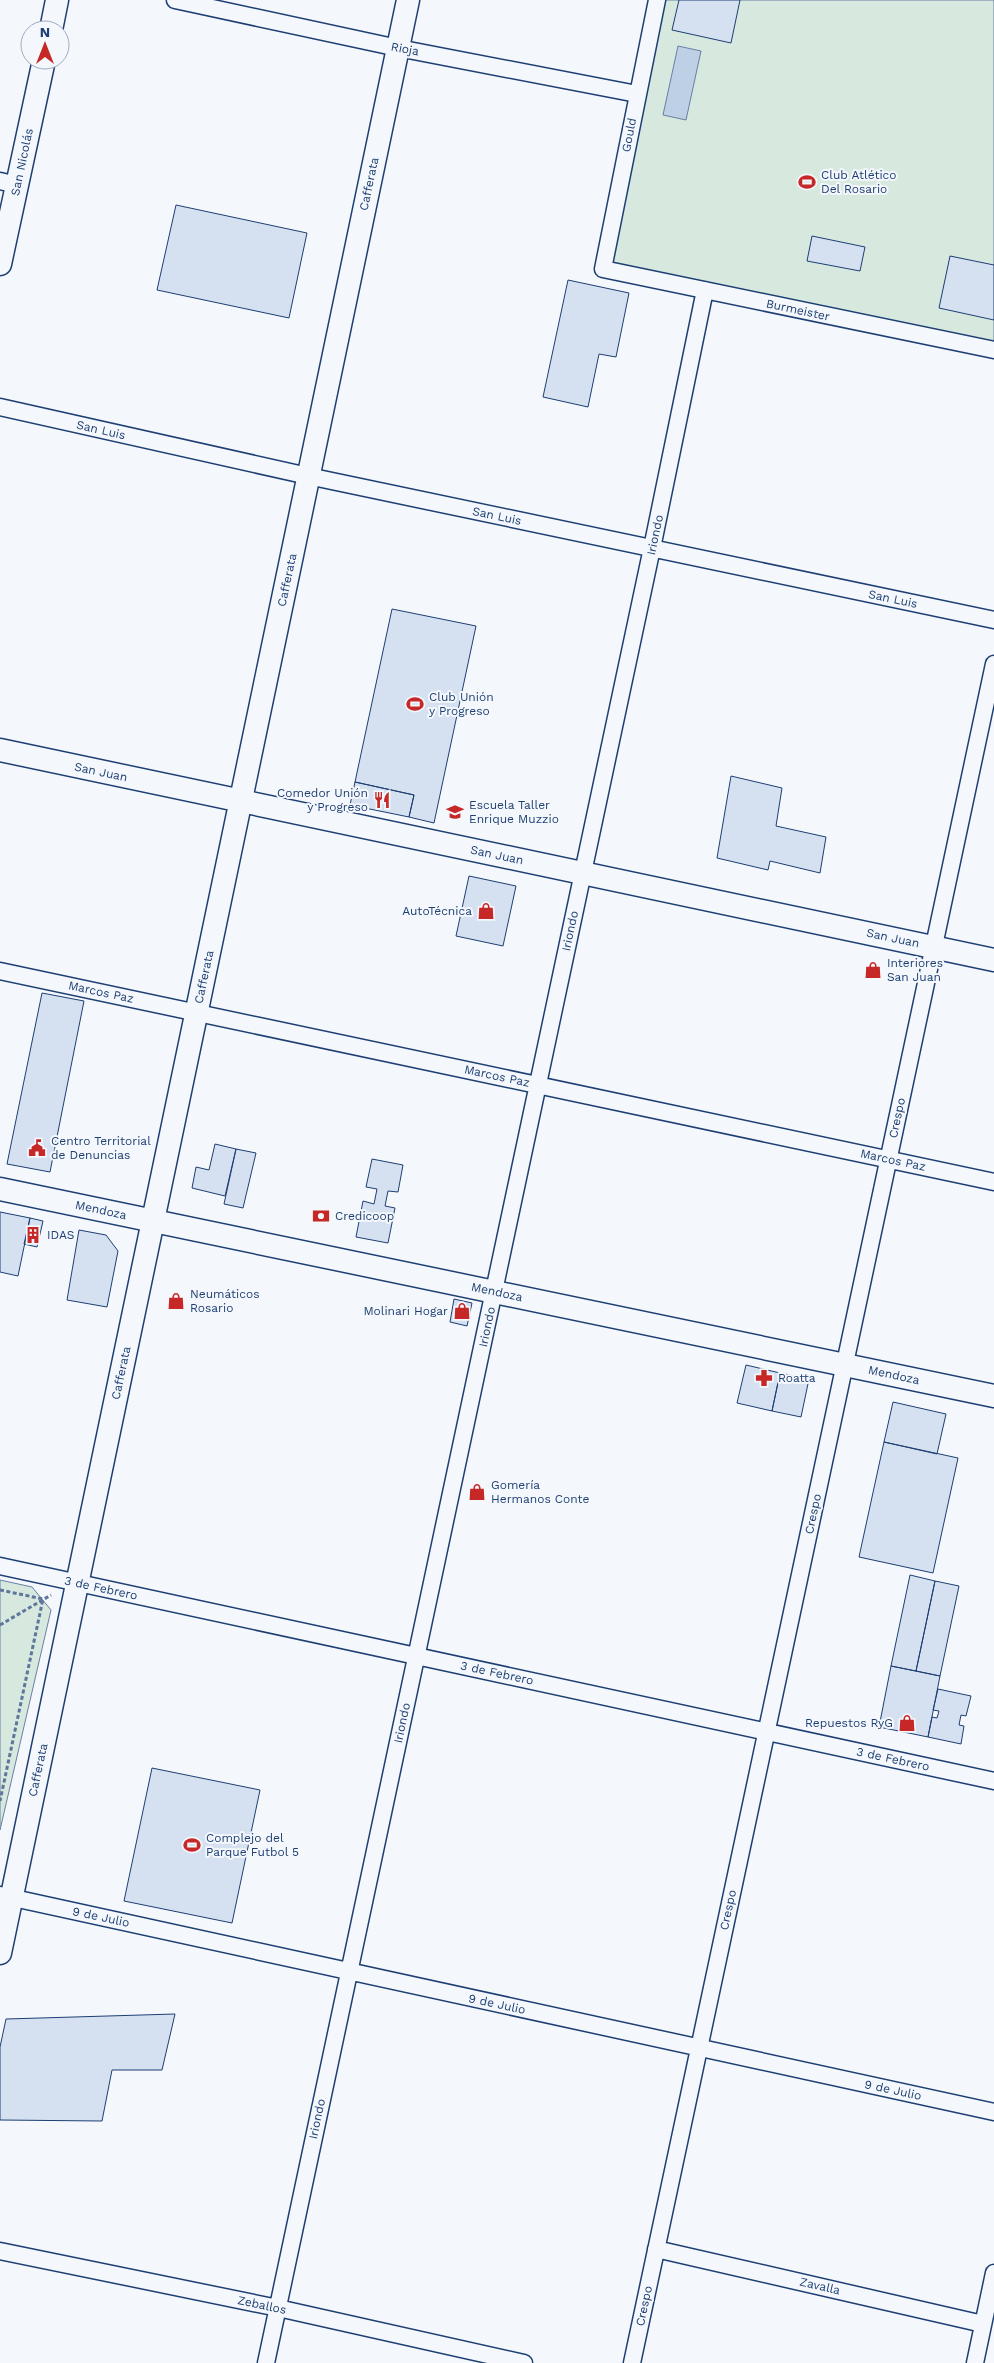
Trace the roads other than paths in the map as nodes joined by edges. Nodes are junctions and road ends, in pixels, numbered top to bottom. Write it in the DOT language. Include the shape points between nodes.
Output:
graph roads {
  1 [pos="57,0"];
  2 [pos="175,0"];
  3 [pos="408,0"];
  4 [pos="657,0"];
  5 [pos="52,20"];
  6 [pos="398,48"];
  7 [pos="41,70"];
  8 [pos="637,94"];
  9 [pos="9,183"];
  10 [pos="0,264"];
  11 [pos="603,270"];
  12 [pos="705,290"];
  13 [pos="994,350"];
  14 [pos="0,407"];
  15 [pos="308,476"];
  16 [pos="652,548"];
  17 [pos="994,620"];
  18 [pos="994,664"];
  19 [pos="0,750"];
  20 [pos="240,801"];
  21 [pos="582,873"];
  22 [pos="934,946"];
  23 [pos="994,960"];
  24 [pos="0,971"];
  25 [pos="196,1012"];
  26 [pos="538,1085"];
  27 [pos="889,1159"];
  28 [pos="994,1182"];
  29 [pos="0,1189"];
  30 [pos="153,1221"];
  31 [pos="494,1292"];
  32 [pos="845,1365"];
  33 [pos="994,1396"];
  34 [pos="0,1566"];
  35 [pos="78,1582"];
  36 [pos="416,1656"];
  37 [pos="767,1731"];
  38 [pos="994,1781"];
  39 [pos="6,1896"];
  40 [pos="0,1953"];
  41 [pos="349,1972"];
  42 [pos="699,2048"];
  43 [pos="994,2112"];
  44 [pos="656,2249"];
  45 [pos="0,2251"];
  46 [pos="994,2273"];
  47 [pos="278,2308"];
  48 [pos="983,2324"];
  49 [pos="266,2363"];
  50 [pos="524,2363"];
  51 [pos="632,2363"];
  52 [pos="975,2363"];
  1 -- 5 [label="main road"];
  2 -- 6 [label="street, Rioja"];
  3 -- 6 [label="main road, Cafferata"];
  4 -- 8 [label="street, Gould"];
  6 -- 8 [label="street, Rioja"];
  6 -- 15 [label="main road, Cafferata"];
  7 -- 9 [label="main road, San Nicolás"];
  8 -- 11 [label="street, Gould"];
  9 -- 10 [label="main road, San Nicolás"];
  11 -- 12 [label="street, Burmeister"];
  12 -- 13 [label="street, Burmeister"];
  12 -- 16 [label="street, Iriondo"];
  14 -- 15 [label="street, San Luis"];
  15 -- 16 [label="street, San Luis"];
  15 -- 20 [label="main road, Cafferata"];
  16 -- 17 [label="street, San Luis"];
  16 -- 21 [label="street, Iriondo"];
  18 -- 22 [label="street, Crespo"];
  19 -- 20 [label="main road, San Juan"];
  20 -- 21 [label="main road, San Juan"];
  20 -- 25 [label="main road, Cafferata"];
  21 -- 22 [label="main road, San Juan"];
  21 -- 26 [label="street, Iriondo"];
  22 -- 23 [label="main road, San Juan"];
  22 -- 27 [label="street, Crespo"];
  24 -- 25 [label="street, Marcos Paz"];
  25 -- 26 [label="street, Marcos Paz"];
  25 -- 30 [label="main road, Cafferata"];
  26 -- 27 [label="street, Marcos Paz"];
  26 -- 31 [label="street, Iriondo"];
  27 -- 28 [label="street, Marcos Paz"];
  27 -- 32 [label="street, Crespo"];
  29 -- 30 [label="main road, Mendoza"];
  30 -- 31 [label="main road, Mendoza"];
  30 -- 35 [label="main road, Cafferata"];
  31 -- 32 [label="main road, Mendoza"];
  31 -- 36 [label="street, Iriondo"];
  32 -- 33 [label="main road, Mendoza"];
  32 -- 37 [label="street, Crespo"];
  34 -- 35 [label="street, 3 de Febrero"];
  35 -- 36 [label="street, 3 de Febrero"];
  35 -- 39 [label="main road, Cafferata"];
  36 -- 37 [label="street, 3 de Febrero"];
  36 -- 41 [label="street, Iriondo"];
  37 -- 38 [label="street, 3 de Febrero"];
  37 -- 42 [label="street, Crespo"];
  39 -- 40 [label="main road, Cafferata"];
  39 -- 41 [label="street, 9 de Julio"];
  41 -- 42 [label="street, 9 de Julio"];
  41 -- 47 [label="street, Iriondo"];
  42 -- 43 [label="street, 9 de Julio"];
  42 -- 44 [label="street, Crespo"];
  44 -- 48 [label="street, Zavalla"];
  44 -- 51 [label="street, Crespo"];
  45 -- 47 [label="street, Zeballos"];
  46 -- 48 [label="street"];
  47 -- 49 [label="street, Iriondo"];
  47 -- 50 [label="street, Zeballos"];
  48 -- 52 [label="street"];
}
